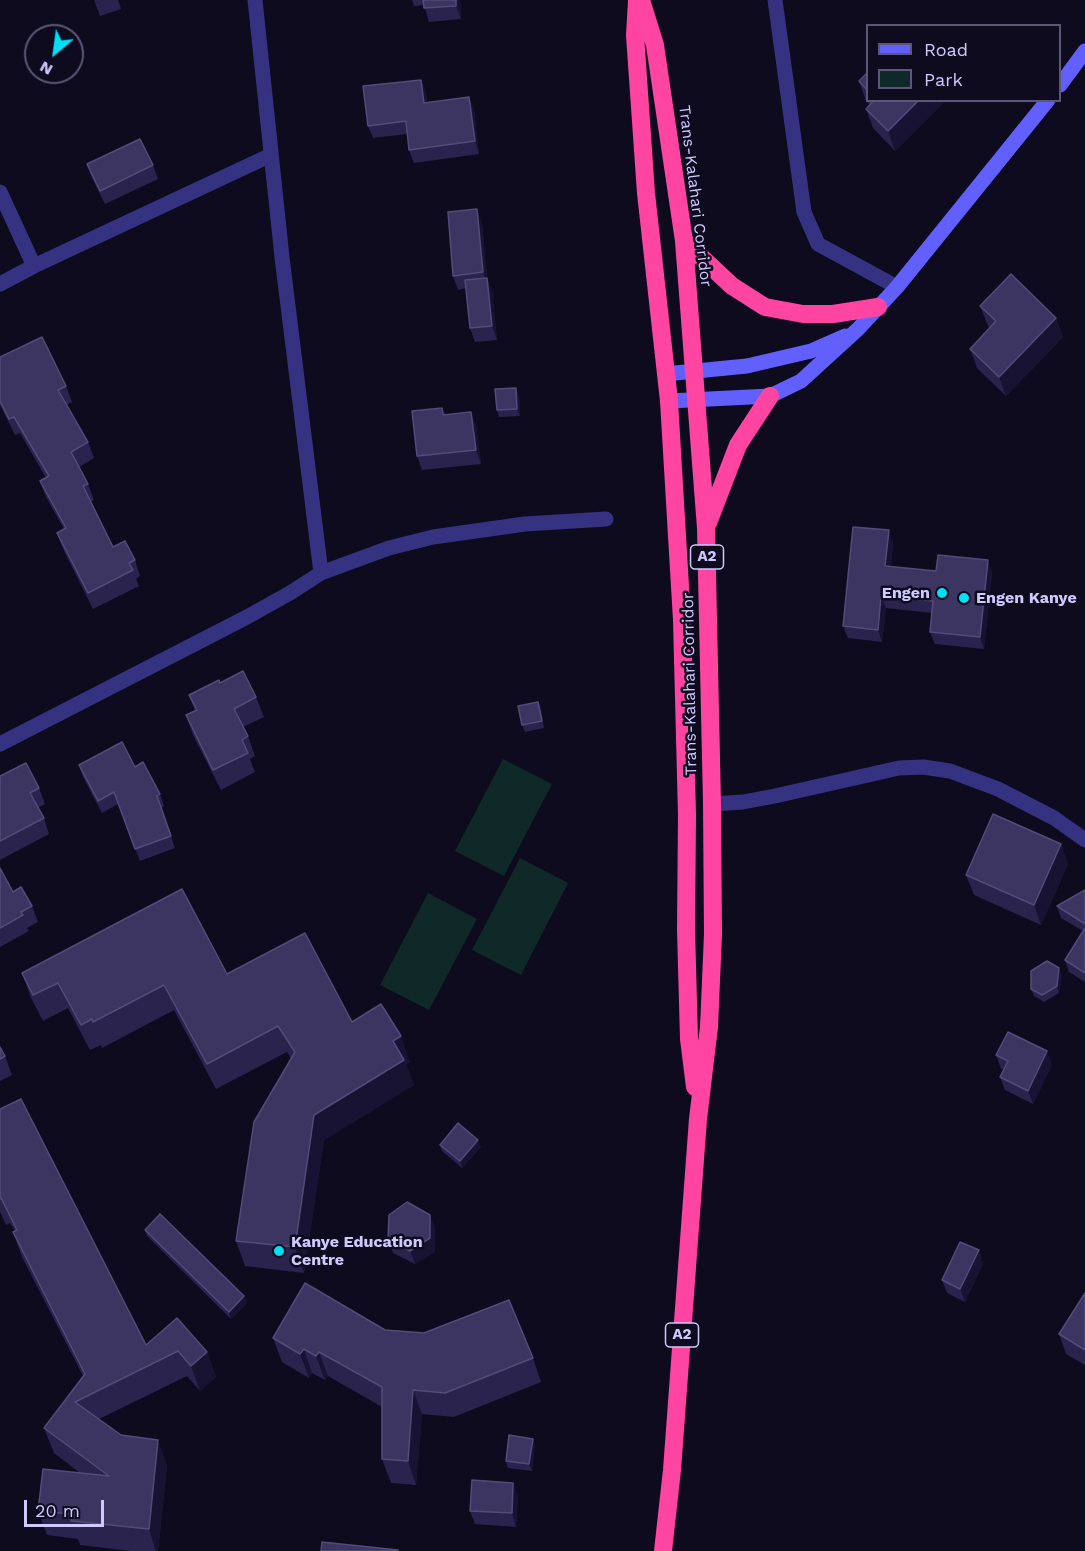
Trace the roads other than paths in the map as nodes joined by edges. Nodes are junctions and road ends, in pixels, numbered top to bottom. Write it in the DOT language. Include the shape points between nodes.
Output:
graph roads {
  1 [pos="255,0"];
  2 [pos="639,0"];
  3 [pos="776,0"];
  4 [pos="1085,51"];
  5 [pos="1061,82"];
  6 [pos="1046,102"];
  7 [pos="272,155"];
  8 [pos="0,192"];
  9 [pos="684,241"];
  10 [pos="34,266"];
  11 [pos="0,284"];
  12 [pos="897,287"];
  13 [pos="878,307"];
  14 [pos="858,329"];
  15 [pos="693,372"];
  16 [pos="666,374"];
  17 [pos="770,396"];
  18 [pos="696,399"];
  19 [pos="669,401"];
  20 [pos="606,519"];
  21 [pos="706,528"];
  22 [pos="321,573"];
  23 [pos="0,744"];
  24 [pos="712,804"];
  25 [pos="1085,840"];
  26 [pos="698,1119"];
  27 [pos="663,1551"];
  1 -- 7 [label="street"];
  2 -- 9 [label="highway, Trans-Kalahari Corridor / A2" via="655,45"];
  2 -- 16 [label="highway, Trans-Kalahari Corridor / A2" via="635,35 646,193"];
  3 -- 12 [label="street" via="804,212 818,244"];
  4 -- 5 [label="street"];
  6 -- 12 [label="street"];
  7 -- 10 [label="street"];
  7 -- 22 [label="street"];
  8 -- 10 [label="street"];
  9 -- 13 [label="highway" via="732,286 765,307 803,314"];
  9 -- 15 [label="highway, Trans-Kalahari Corridor / A2"];
  10 -- 11 [label="street"];
  12 -- 13 [label="street"];
  13 -- 14 [label="street"];
  14 -- 15 [label="street" via="811,351 747,366"];
  14 -- 17 [label="street" via="801,381"];
  15 -- 16 [label="street"];
  15 -- 18 [label="highway, Trans-Kalahari Corridor / A2"];
  16 -- 19 [label="highway, Trans-Kalahari Corridor / A2"];
  17 -- 18 [label="street"];
  17 -- 21 [label="highway" via="738,445"];
  18 -- 19 [label="street"];
  18 -- 21 [label="highway, Trans-Kalahari Corridor / A2"];
  19 -- 26 [label="highway, Trans-Kalahari Corridor / A2" via="682,620 689,1039"];
  20 -- 22 [label="street" via="525,524 433,537"];
  21 -- 24 [label="highway, Trans-Kalahari Corridor / A2"];
  22 -- 23 [label="street" via="247,617"];
  24 -- 25 [label="street" via="743,802 899,768 923,767 950,771 998,789 1054,818"];
  24 -- 26 [label="highway, Trans-Kalahari Corridor / A2" via="710,1027"];
  26 -- 27 [label="highway, Trans-Kalahari Corridor / A2"];
}
